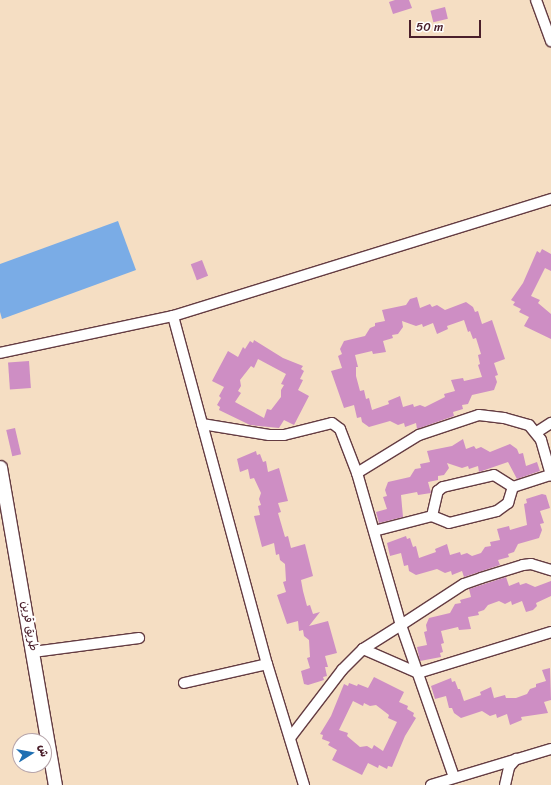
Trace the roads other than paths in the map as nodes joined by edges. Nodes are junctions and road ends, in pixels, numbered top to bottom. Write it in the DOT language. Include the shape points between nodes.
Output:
graph roads {
  1 [pos="536,0"];
  2 [pos="551,40"];
  3 [pos="551,199"];
  4 [pos="173,316"];
  5 [pos="0,353"];
  6 [pos="551,423"];
  7 [pos="202,424"];
  8 [pos="537,432"];
  9 [pos="0,467"];
  10 [pos="357,473"];
  11 [pos="551,476"];
  12 [pos="513,487"];
  13 [pos="432,516"];
  14 [pos="374,531"];
  15 [pos="551,570"];
  16 [pos="401,625"];
  17 [pos="551,632"];
  18 [pos="139,638"];
  19 [pos="362,649"];
  20 [pos="34,652"];
  21 [pos="267,664"];
  22 [pos="418,672"];
  23 [pos="184,683"];
  24 [pos="290,738"];
  25 [pos="551,748"];
  26 [pos="522,757"];
  27 [pos="454,777"];
  28 [pos="56,785"];
  29 [pos="304,785"];
  30 [pos="431,785"];
  31 [pos="505,785"];
  1 -- 2 [label="street"];
  3 -- 4 [label="street"];
  4 -- 5 [label="street"];
  4 -- 7 [label="street"];
  6 -- 8 [label="street"];
  7 -- 10 [label="street" via="250,433 284,435 332,423 340,429"];
  7 -- 21 [label="street"];
  8 -- 10 [label="street" via="520,421 479,415 419,435"];
  8 -- 11 [label="street"];
  9 -- 20 [label="main road, طريق قرين"];
  10 -- 14 [label="street"];
  11 -- 12 [label="street"];
  12 -- 13 [label="street" via="508,503 497,511 448,523"];
  12 -- 13 [label="street" via="494,475 443,487 438,491"];
  13 -- 14 [label="street"];
  14 -- 16 [label="street"];
  15 -- 16 [label="street" via="531,564 523,565 464,584"];
  16 -- 19 [label="street"];
  16 -- 22 [label="street"];
  17 -- 22 [label="street"];
  18 -- 20 [label="street"];
  19 -- 22 [label="street"];
  19 -- 24 [label="street" via="342,670"];
  20 -- 28 [label="main road, طريق قرين"];
  21 -- 23 [label="street"];
  21 -- 24 [label="street"];
  22 -- 27 [label="street"];
  24 -- 29 [label="street"];
  25 -- 26 [label="street"];
  26 -- 27 [label="street"];
  26 -- 31 [label="street" via="514,760 509,767"];
  27 -- 30 [label="street"];
}
